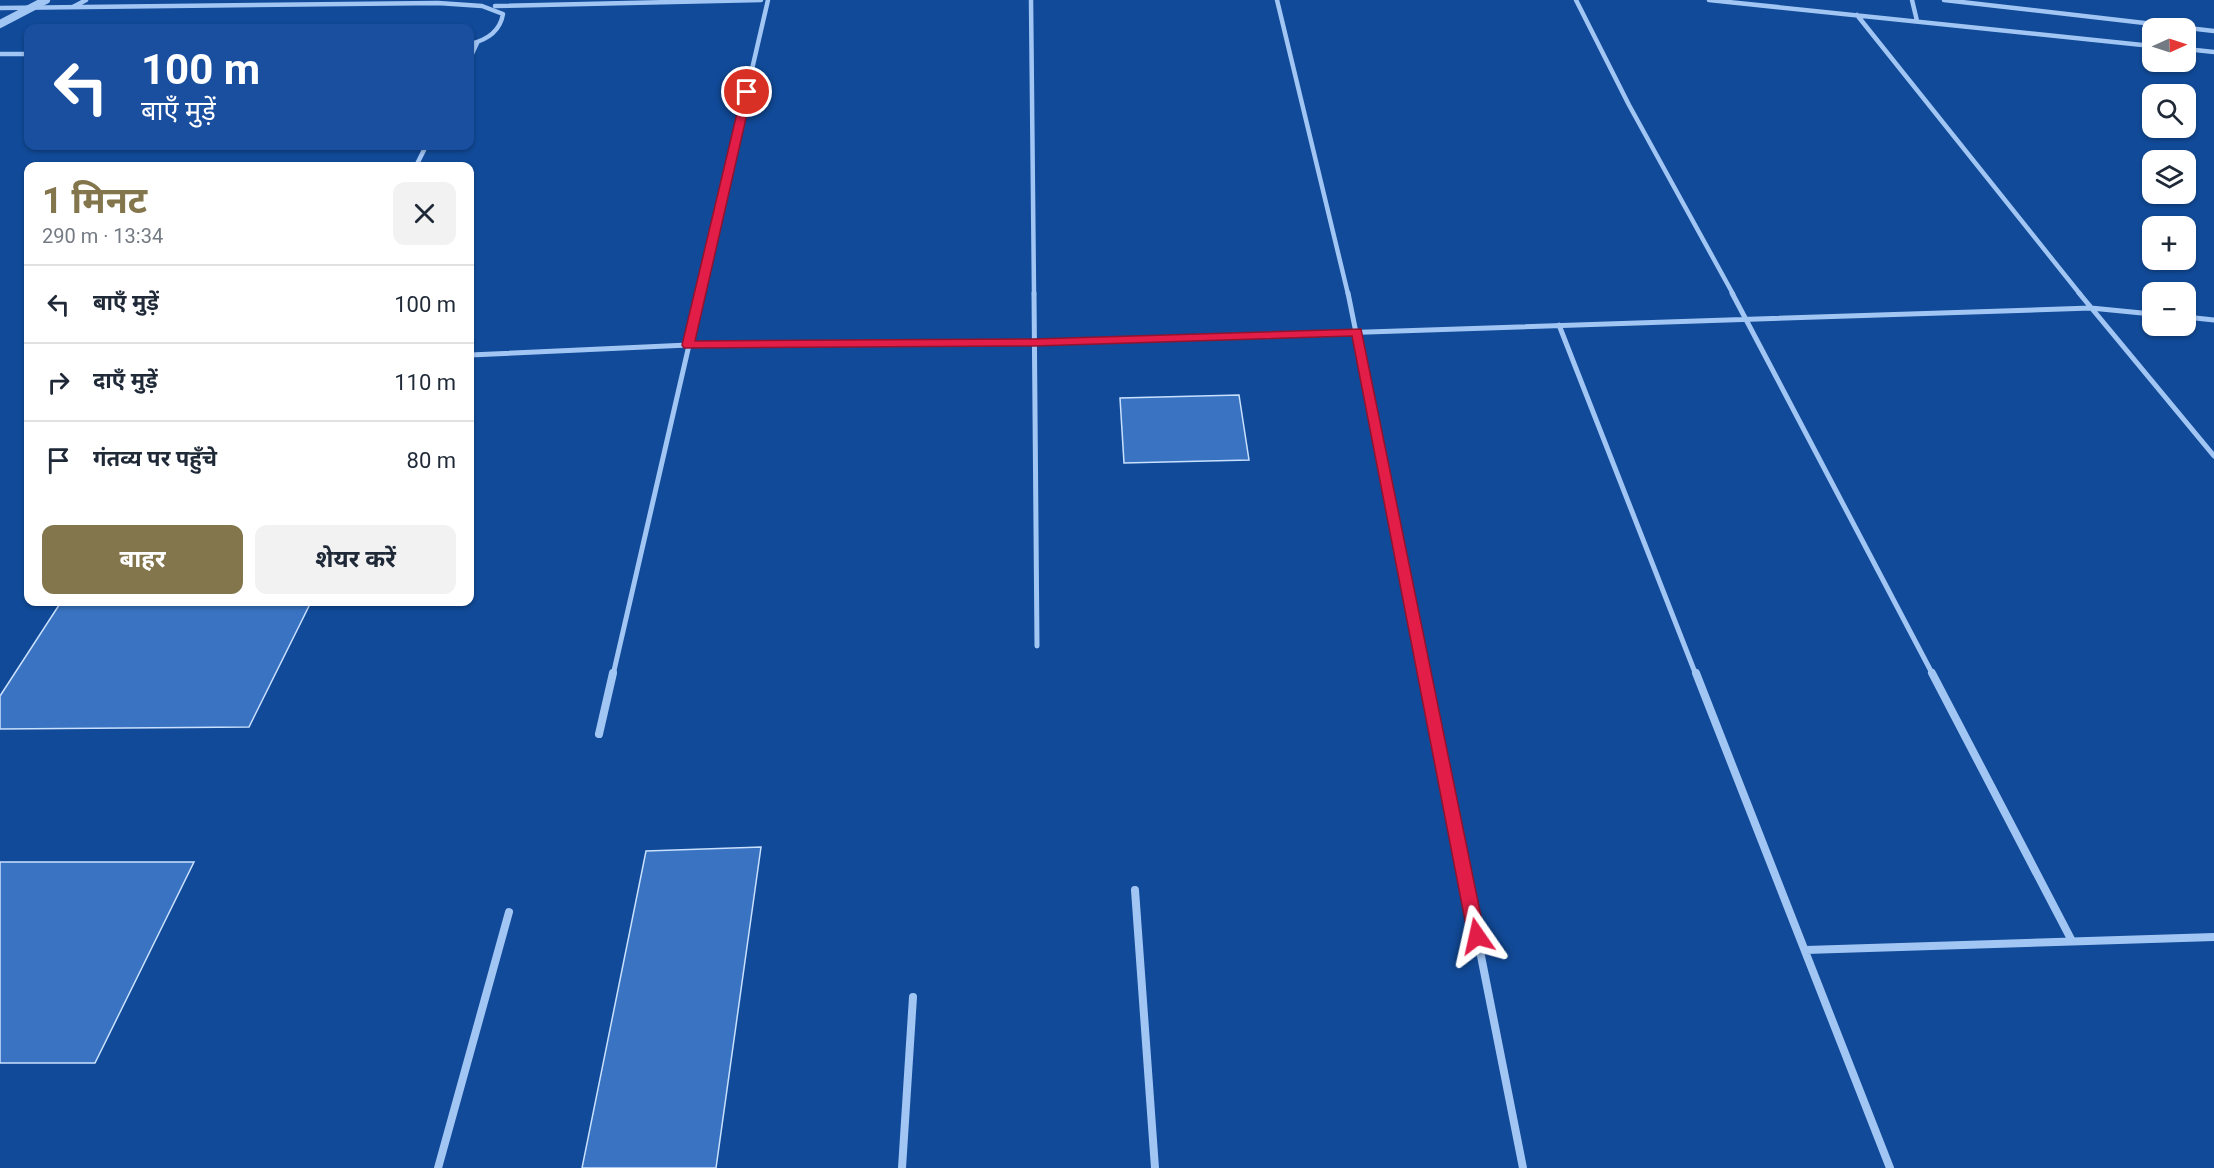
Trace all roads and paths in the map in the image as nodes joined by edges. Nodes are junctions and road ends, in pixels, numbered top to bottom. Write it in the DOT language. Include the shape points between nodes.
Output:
graph roads {
  1 [pos="46,0"];
  2 [pos="86,0"];
  3 [pos="761,0"];
  4 [pos="768,0"];
  5 [pos="1031,0"];
  6 [pos="1277,0"];
  7 [pos="1576,0"];
  8 [pos="1709,0"];
  9 [pos="1912,0"];
  10 [pos="1944,0"];
  11 [pos="440,1"];
  12 [pos="495,6"];
  13 [pos="32,7"];
  14 [pos="72,7"];
  15 [pos="0,8"];
  16 [pos="1857,15"];
  17 [pos="1917,21"];
  18 [pos="0,24"];
  19 [pos="2214,31"];
  20 [pos="474,43"];
  21 [pos="477,43"];
  22 [pos="2142,45"];
  23 [pos="474,49"];
  24 [pos="2196,50"];
  25 [pos="2214,52"];
  26 [pos="0,54"];
  27 [pos="24,54"];
  28 [pos="2091,308"];
  29 [pos="2142,313"];
  30 [pos="1746,318"];
  31 [pos="2196,318"];
  32 [pos="2214,320"];
  33 [pos="1559,325"];
  34 [pos="1357,332"];
  35 [pos="1034,343"];
  36 [pos="688,345"];
  37 [pos="474,355"];
  38 [pos="2214,456"];
  39 [pos="1037,646"];
  40 [pos="599,734"];
  41 [pos="1135,890"];
  42 [pos="508,912"];
  43 [pos="2214,937"];
  44 [pos="2072,941"];
  45 [pos="1806,950"];
  46 [pos="913,997"];
  47 [pos="438,1168"];
  48 [pos="902,1168"];
  49 [pos="1155,1168"];
  50 [pos="1523,1168"];
  51 [pos="1890,1168"];
  1 -- 13 [label="street"];
  2 -- 14 [label="street"];
  3 -- 12 [label="street"];
  4 -- 36 [label="street"];
  5 -- 35 [label="street"];
  6 -- 34 [label="street"];
  7 -- 30 [label="street"];
  8 -- 16 [label="street"];
  9 -- 17 [label="street"];
  10 -- 19 [label="street"];
  11 -- 12 [label="street"];
  11 -- 14 [label="street"];
  12 -- 21 [label="street" via="503,14 503,22 489,38"];
  13 -- 14 [label="street"];
  13 -- 15 [label="street"];
  13 -- 18 [label="street"];
  16 -- 17 [label="street"];
  16 -- 28 [label="street"];
  17 -- 22 [label="street"];
  20 -- 21 [label="street"];
  21 -- 23 [label="street"];
  24 -- 25 [label="street"];
  26 -- 27 [label="street"];
  28 -- 29 [label="street"];
  28 -- 30 [label="street"];
  28 -- 38 [label="street"];
  30 -- 33 [label="street"];
  30 -- 44 [label="street"];
  31 -- 32 [label="street"];
  33 -- 34 [label="street"];
  33 -- 45 [label="street"];
  34 -- 35 [label="street"];
  34 -- 50 [label="street"];
  35 -- 36 [label="street"];
  35 -- 39 [label="street"];
  36 -- 37 [label="street"];
  36 -- 40 [label="street"];
  41 -- 49 [label="street"];
  42 -- 47 [label="street"];
  43 -- 44 [label="street"];
  44 -- 45 [label="street"];
  45 -- 51 [label="street"];
  46 -- 48 [label="street"];
}
